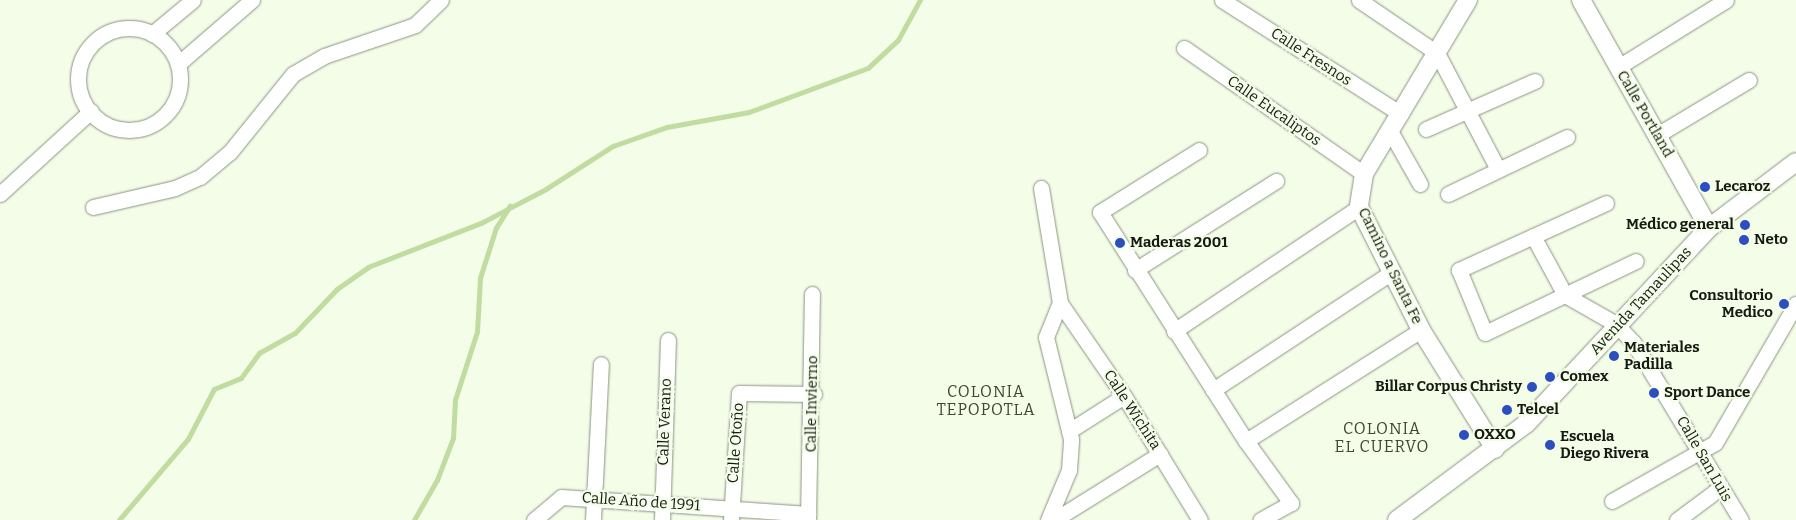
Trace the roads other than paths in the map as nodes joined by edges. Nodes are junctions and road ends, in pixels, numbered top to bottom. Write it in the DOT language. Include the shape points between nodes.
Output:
graph roads {
  1 [pos="192,0"];
  2 [pos="252,0"];
  3 [pos="441,0"];
  4 [pos="1222,0"];
  5 [pos="1360,0"];
  6 [pos="1468,0"];
  7 [pos="1582,0"];
  8 [pos="1726,0"];
  9 [pos="152,34"];
  10 [pos="1184,48"];
  11 [pos="1437,52"];
  12 [pos="178,64"];
  13 [pos="1618,67"];
  14 [pos="1749,80"];
  15 [pos="1535,81"];
  16 [pos="1469,109"];
  17 [pos="91,111"];
  18 [pos="1400,114"];
  19 [pos="1426,129"];
  20 [pos="1390,131"];
  21 [pos="1657,135"];
  22 [pos="1566,136"];
  23 [pos="1199,150"];
  24 [pos="1796,162"];
  25 [pos="1498,169"];
  26 [pos="1364,174"];
  27 [pos="1276,182"];
  28 [pos="1420,184"];
  29 [pos="1041,188"];
  30 [pos="0,194"];
  31 [pos="1448,194"];
  32 [pos="1606,203"];
  33 [pos="93,206"];
  34 [pos="1359,207"];
  35 [pos="1709,228"];
  36 [pos="1533,236"];
  37 [pos="1636,261"];
  38 [pos="1135,270"];
  39 [pos="1392,272"];
  40 [pos="812,294"];
  41 [pos="1565,295"];
  42 [pos="1060,303"];
  43 [pos="1796,304"];
  44 [pos="1616,324"];
  45 [pos="1421,330"];
  46 [pos="1174,331"];
  47 [pos="668,340"];
  48 [pos="601,364"];
  49 [pos="1213,390"];
  50 [pos="814,394"];
  51 [pos="1124,396"];
  52 [pos="1069,431"];
  53 [pos="1246,441"];
  54 [pos="1495,450"];
  55 [pos="1703,452"];
  56 [pos="1160,454"];
  57 [pos="1720,488"];
  58 [pos="594,499"];
  59 [pos="1612,502"];
  60 [pos="663,504"];
  61 [pos="731,514"];
  62 [pos="536,516"];
  63 [pos="808,517"];
  64 [pos="593,520"];
  65 [pos="662,520"];
  66 [pos="1048,520"];
  67 [pos="1054,520"];
  68 [pos="1200,520"];
  69 [pos="1260,520"];
  70 [pos="1397,520"];
  71 [pos="1677,520"];
  72 [pos="1741,520"];
  1 -- 9 [label="street"];
  2 -- 12 [label="street"];
  3 -- 33 [label="street" via="415,25 324,56 293,74 230,152 200,177 175,188"];
  4 -- 18 [label="street, Calle Fresnos"];
  5 -- 11 [label="street"];
  6 -- 11 [label="street, Camino a Santa Fe"];
  7 -- 13 [label="street, Calle Portland"];
  8 -- 13 [label="street"];
  9 -- 12 [label="street" via="170,47"];
  9 -- 17 [label="street" via="125,28 94,42 79,72 79,89"];
  10 -- 26 [label="street, Calle Eucaliptos"];
  11 -- 16 [label="street"];
  11 -- 18 [label="street, Camino a Santa Fe"];
  12 -- 17 [label="street" via="178,94 158,120 127,129 111,126"];
  13 -- 21 [label="street, Calle Portland"];
  14 -- 21 [label="street"];
  15 -- 16 [label="street"];
  16 -- 19 [label="street"];
  16 -- 25 [label="street"];
  17 -- 30 [label="street"];
  18 -- 20 [label="street, Camino a Santa Fe"];
  20 -- 26 [label="street, Camino a Santa Fe"];
  20 -- 28 [label="street"];
  21 -- 35 [label="street, Calle Portland"];
  22 -- 25 [label="street"];
  23 -- 38 [label="street" via="1100,212"];
  24 -- 35 [label="street, Avenida Tamaulipas"];
  25 -- 31 [label="street"];
  26 -- 34 [label="street, Camino a Santa Fe"];
  27 -- 38 [label="street"];
  29 -- 42 [label="street"];
  32 -- 36 [label="street"];
  34 -- 39 [label="street, Camino a Santa Fe"];
  34 -- 46 [label="street"];
  35 -- 44 [label="street, Avenida Tamaulipas"];
  36 -- 41 [label="street"];
  36 -- 41 [label="street" via="1459,270 1485,333"];
  37 -- 41 [label="street"];
  38 -- 46 [label="street"];
  39 -- 45 [label="street, Camino a Santa Fe"];
  39 -- 49 [label="street"];
  40 -- 50 [label="street, Calle Invierno"];
  41 -- 44 [label="street, Calle San Luis"];
  42 -- 51 [label="street, Calle Wichita"];
  42 -- 52 [label="street" via="1046,337"];
  43 -- 55 [label="street" via="1714,443"];
  44 -- 54 [label="street, Avenida Tamaulipas" via="1566,385"];
  44 -- 55 [label="street, Calle San Luis" via="1633,342"];
  45 -- 53 [label="street"];
  45 -- 54 [label="street, Camino a Santa Fe"];
  46 -- 49 [label="street"];
  47 -- 60 [label="street, Calle Verano"];
  48 -- 58 [label="street"];
  49 -- 53 [label="street"];
  50 -- 61 [label="street, Calle Otoño" via="739,393"];
  50 -- 63 [label="street, Calle Invierno"];
  51 -- 52 [label="street"];
  51 -- 56 [label="street, Calle Wichita"];
  52 -- 66 [label="street" via="1070,470"];
  53 -- 69 [label="street" via="1291,503"];
  54 -- 70 [label="street, Avenida Tamaulipas"];
  55 -- 57 [label="street, Calle San Luis"];
  55 -- 59 [label="street"];
  56 -- 67 [label="street"];
  56 -- 68 [label="street, Calle Wichita"];
  57 -- 71 [label="street"];
  57 -- 72 [label="street, Calle San Luis"];
  58 -- 60 [label="street, Calle Año de 1991"];
  58 -- 62 [label="street, Calle Año de 1991" via="561,497"];
  58 -- 64 [label="street"];
  60 -- 61 [label="street, Calle Año de 1991"];
  60 -- 65 [label="street, Calle Verano"];
  61 -- 63 [label="street, Calle Año de 1991"];
}
